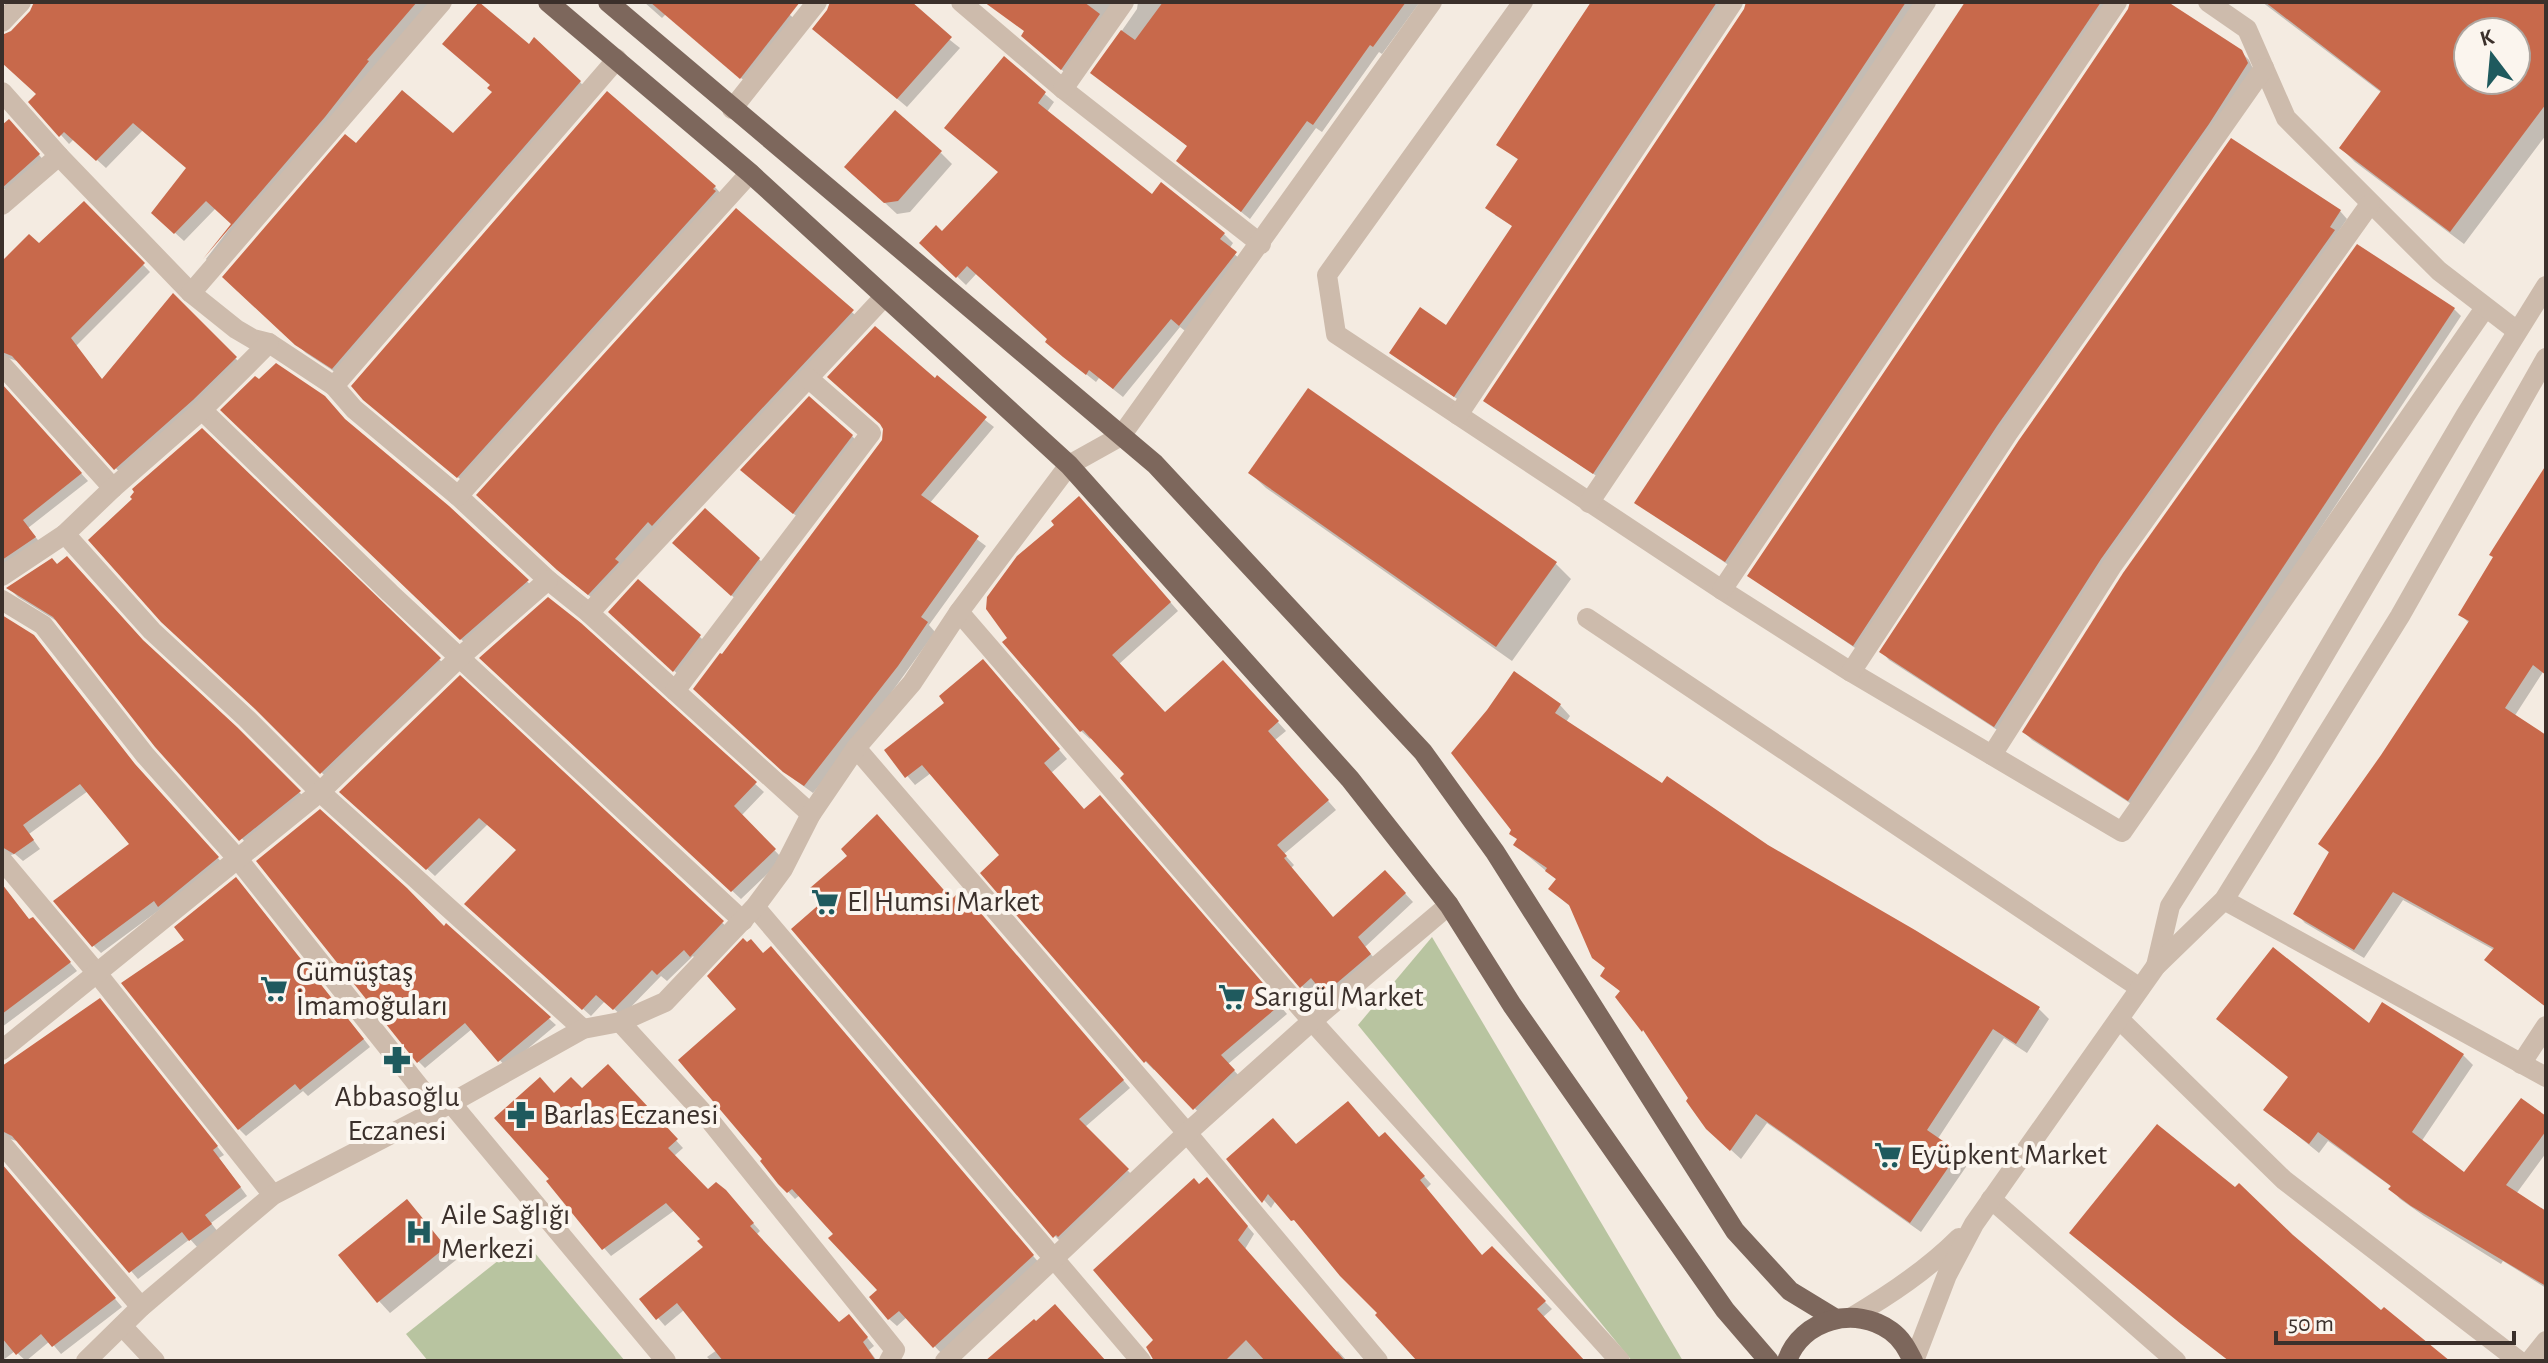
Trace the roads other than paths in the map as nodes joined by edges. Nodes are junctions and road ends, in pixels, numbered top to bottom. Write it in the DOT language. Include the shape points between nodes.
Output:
graph roads {
  1 [pos="21,2"];
  2 [pos="442,2"];
  3 [pos="548,2"];
  4 [pos="608,2"];
  5 [pos="817,2"];
  6 [pos="961,2"];
  7 [pos="1124,2"];
  8 [pos="1432,2"];
  9 [pos="1523,2"];
  10 [pos="1733,2"];
  11 [pos="1926,2"];
  12 [pos="2117,2"];
  13 [pos="2208,2"];
  14 [pos="2,22"];
  15 [pos="617,59"];
  16 [pos="2264,68"];
  17 [pos="1063,89"];
  18 [pos="2,92"];
  19 [pos="732,109"];
  20 [pos="59,156"];
  21 [pos="750,173"];
  22 [pos="2370,204"];
  23 [pos="2,205"];
  24 [pos="1261,244"];
  25 [pos="2546,286"];
  26 [pos="191,293"];
  27 [pos="884,297"];
  28 [pos="2485,308"];
  29 [pos="2517,331"];
  30 [pos="269,343"];
  31 [pos="2546,358"];
  32 [pos="2,365"];
  33 [pos="808,378"];
  34 [pos="334,386"];
  35 [pos="202,410"];
  36 [pos="1458,415"];
  37 [pos="1121,436"];
  38 [pos="1069,465"];
  39 [pos="113,488"];
  40 [pos="458,496"];
  41 [pos="1589,503"];
  42 [pos="65,534"];
  43 [pos="2,576"];
  44 [pos="548,580"];
  45 [pos="1722,590"];
  46 [pos="2,600"];
  47 [pos="959,612"];
  48 [pos="589,613"];
  49 [pos="1587,618"];
  50 [pos="459,658"];
  51 [pos="1851,672"];
  52 [pos="675,691"];
  53 [pos="856,748"];
  54 [pos="1992,755"];
  55 [pos="320,792"];
  56 [pos="811,814"];
  57 [pos="237,858"];
  58 [pos="2,860"];
  59 [pos="2224,900"];
  60 [pos="1449,905"];
  61 [pos="749,914"];
  62 [pos="2156,966"];
  63 [pos="96,972"];
  64 [pos="2140,988"];
  65 [pos="2119,1019"];
  66 [pos="1312,1021"];
  67 [pos="620,1022"];
  68 [pos="2546,1026"];
  69 [pos="583,1029"];
  70 [pos="2,1050"];
  71 [pos="2521,1064"];
  72 [pos="2546,1077"];
  73 [pos="444,1106"];
  74 [pos="1187,1133"];
  75 [pos="2,1144"];
  76 [pos="273,1195"];
  77 [pos="1991,1199"];
  78 [pos="1974,1224"];
  79 [pos="1054,1258"];
  80 [pos="141,1307"];
  81 [pos="1844,1318"];
  82 [pos="122,1326"];
  83 [pos="2546,1341"];
  84 [pos="86,1361"];
  85 [pos="155,1361"];
  86 [pos="666,1361"];
  87 [pos="889,1361"];
  88 [pos="945,1361"];
  89 [pos="1141,1361"];
  90 [pos="1378,1361"];
  91 [pos="1620,1361"];
  92 [pos="1769,1361"];
  93 [pos="1787,1361"];
  94 [pos="1914,1361"];
  95 [pos="2176,1361"];
  96 [pos="2519,1361"];
  97 [pos="2530,1361"];
  1 -- 14 [label="street"];
  2 -- 26 [label="street"];
  3 -- 15 [label="main road"];
  4 -- 19 [label="main road"];
  5 -- 19 [label="street"];
  6 -- 17 [label="street"];
  7 -- 17 [label="street"];
  8 -- 24 [label="street"];
  9 -- 36 [label="street" via="1327,275 1336,334"];
  10 -- 36 [label="street"];
  11 -- 41 [label="street"];
  12 -- 45 [label="street"];
  13 -- 16 [label="street" via="2247,29"];
  15 -- 21 [label="main road"];
  15 -- 34 [label="street"];
  16 -- 22 [label="street" via="2286,118"];
  16 -- 51 [label="street" via="2008,433"];
  17 -- 24 [label="street"];
  18 -- 20 [label="street"];
  19 -- 37 [label="main road"];
  20 -- 23 [label="street"];
  20 -- 26 [label="street"];
  21 -- 27 [label="main road"];
  21 -- 40 [label="street"];
  22 -- 28 [label="street"];
  22 -- 54 [label="street" via="2112,566"];
  24 -- 37 [label="street"];
  25 -- 29 [label="street"];
  26 -- 30 [label="street" via="236,329"];
  27 -- 33 [label="street"];
  27 -- 38 [label="main road"];
  28 -- 29 [label="street"];
  28 -- 54 [label="street" via="2122,832"];
  29 -- 62 [label="street" via="2170,906"];
  30 -- 34 [label="street"];
  30 -- 35 [label="street"];
  31 -- 59 [label="street" via="2400,616"];
  32 -- 39 [label="street"];
  33 -- 48 [label="street"];
  33 -- 52 [label="street" via="871,433"];
  34 -- 40 [label="street"];
  35 -- 39 [label="street"];
  35 -- 50 [label="street"];
  36 -- 41 [label="street"];
  37 -- 38 [label="street"];
  37 -- 81 [label="main road" via="1155,464 1423,752 1495,852 1735,1231 1790,1291"];
  38 -- 47 [label="street"];
  38 -- 60 [label="main road" via="1350,779"];
  39 -- 42 [label="street"];
  40 -- 44 [label="street"];
  41 -- 45 [label="street"];
  42 -- 43 [label="street"];
  42 -- 55 [label="street" via="152,631"];
  44 -- 48 [label="street"];
  44 -- 50 [label="street"];
  45 -- 51 [label="street"];
  46 -- 57 [label="street" via="43,625 145,755"];
  47 -- 53 [label="street" via="912,683"];
  47 -- 66 [label="street"];
  48 -- 52 [label="street"];
  49 -- 64 [label="street"];
  50 -- 55 [label="street"];
  50 -- 61 [label="street"];
  51 -- 54 [label="street"];
  52 -- 56 [label="street"];
  53 -- 56 [label="street"];
  53 -- 74 [label="street"];
  55 -- 57 [label="street"];
  55 -- 69 [label="street"];
  56 -- 61 [label="street" via="783,869"];
  57 -- 63 [label="street"];
  57 -- 73 [label="street"];
  58 -- 63 [label="street"];
  59 -- 62 [label="street"];
  59 -- 71 [label="street"];
  60 -- 66 [label="street"];
  60 -- 92 [label="main road" via="1512,1005 1725,1310"];
  61 -- 67 [label="street" via="665,1002"];
  61 -- 79 [label="street"];
  62 -- 64 [label="street"];
  63 -- 70 [label="street"];
  63 -- 76 [label="street"];
  64 -- 65 [label="street"];
  65 -- 77 [label="street"];
  65 -- 96 [label="street" via="2284,1180"];
  66 -- 74 [label="street"];
  66 -- 91 [label="street"];
  67 -- 69 [label="street"];
  67 -- 87 [label="street" via="708,1118 895,1350"];
  68 -- 71 [label="street"];
  69 -- 73 [label="street"];
  71 -- 72 [label="street"];
  73 -- 76 [label="street"];
  73 -- 86 [label="street"];
  74 -- 79 [label="street"];
  74 -- 90 [label="street"];
  75 -- 80 [label="street"];
  76 -- 80 [label="street"];
  77 -- 78 [label="street"];
  77 -- 95 [label="street"];
  78 -- 81 [label="street" via="1934,1263 1891,1294"];
  78 -- 94 [label="street" via="1947,1275"];
  79 -- 88 [label="street"];
  79 -- 89 [label="street"];
  80 -- 82 [label="street"];
  81 -- 93 [label="main road" via="1816,1326 1800,1339"];
  81 -- 94 [label="main road" via="1872,1321 1890,1330"];
  82 -- 84 [label="street"];
  82 -- 85 [label="street"];
  83 -- 97 [label="street"];
}
